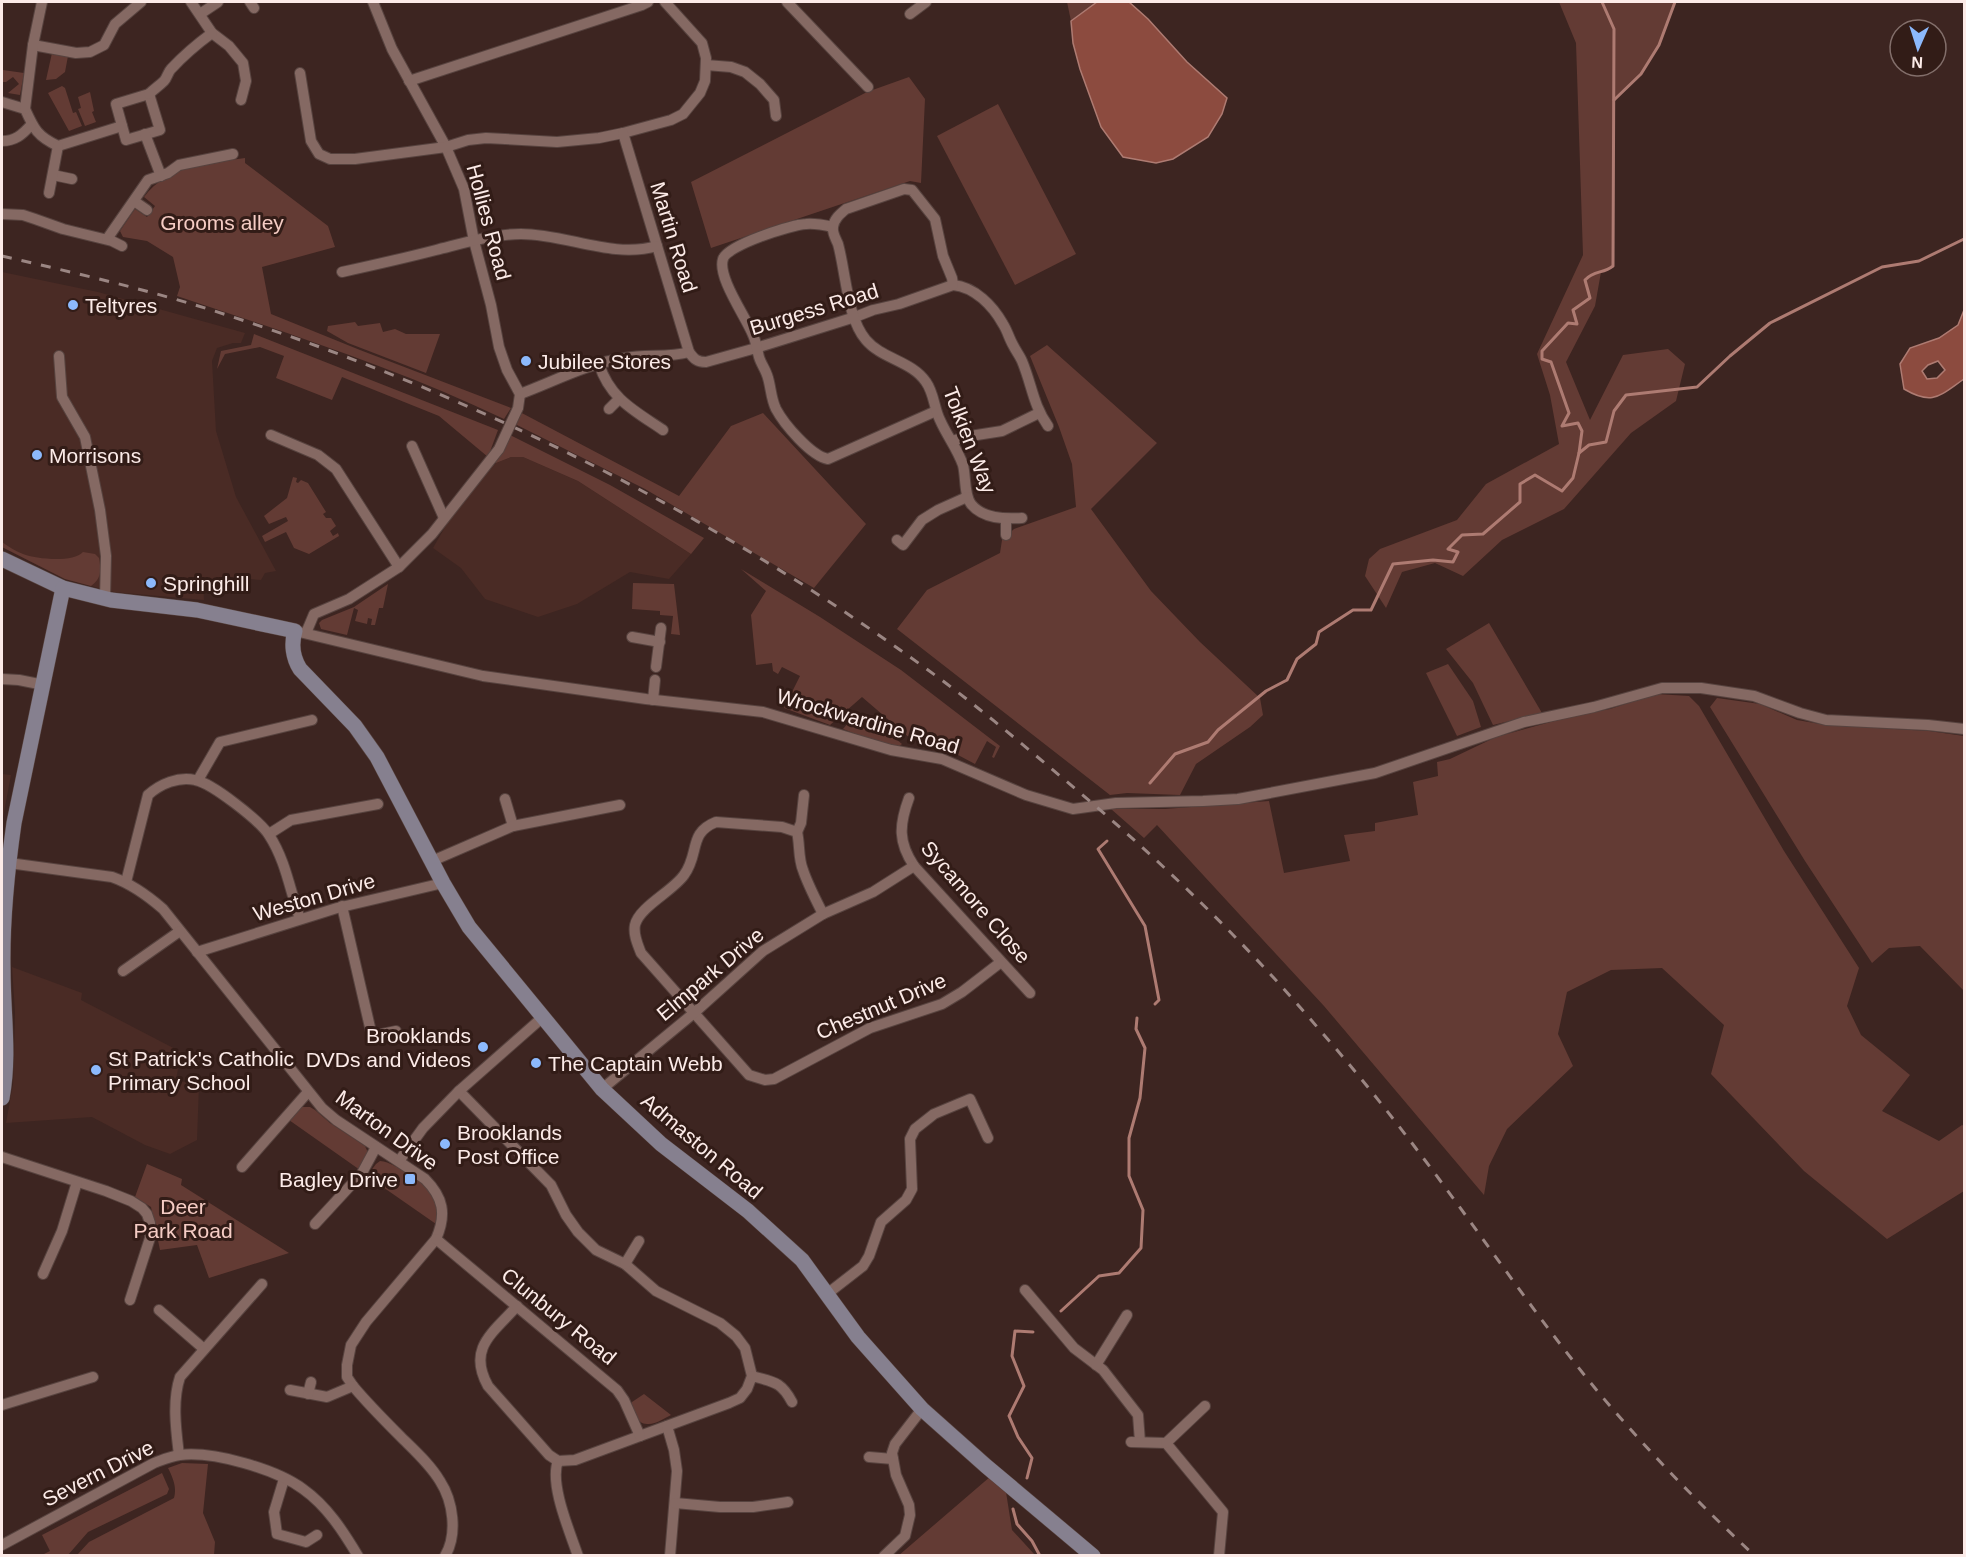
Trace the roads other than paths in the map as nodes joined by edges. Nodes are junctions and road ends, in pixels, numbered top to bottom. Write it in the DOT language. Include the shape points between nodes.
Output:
graph roads {
  1 [pos="42,2"];
  2 [pos="141,2"];
  3 [pos="190,2"];
  4 [pos="218,2"];
  5 [pos="373,2"];
  6 [pos="648,2"];
  7 [pos="668,2"];
  8 [pos="787,2"];
  9 [pos="926,2"];
  10 [pos="200,14"];
  11 [pos="910,14"];
  12 [pos="212,33"];
  13 [pos="33,45"];
  14 [pos="706,65"];
  15 [pos="300,73"];
  16 [pos="409,81"];
  17 [pos="868,87"];
  18 [pos="149,94"];
  19 [pos="241,100"];
  20 [pos="2,102"];
  21 [pos="24,109"];
  22 [pos="776,116"];
  23 [pos="31,125"];
  24 [pos="122,126"];
  25 [pos="623,133"];
  26 [pos="145,134"];
  27 [pos="2,141"];
  28 [pos="58,146"];
  29 [pos="446,147"];
  30 [pos="233,154"];
  31 [pos="52,175"];
  32 [pos="161,176"];
  33 [pos="72,179"];
  34 [pos="49,193"];
  35 [pos="134,201"];
  36 [pos="147,210"];
  37 [pos="2,214"];
  38 [pos="833,227"];
  39 [pos="107,239"];
  40 [pos="474,241"];
  41 [pos="122,246"];
  42 [pos="657,246"];
  43 [pos="342,272"];
  44 [pos="953,285"];
  45 [pos="855,317"];
  46 [pos="756,348"];
  47 [pos="689,352"];
  48 [pos="59,356"];
  49 [pos="599,364"];
  50 [pos="520,394"];
  51 [pos="620,399"];
  52 [pos="609,409"];
  53 [pos="936,411"];
  54 [pos="1039,413"];
  55 [pos="1048,426"];
  56 [pos="663,430"];
  57 [pos="272,435"];
  58 [pos="953,441"];
  59 [pos="412,446"];
  60 [pos="967,497"];
  61 [pos="444,518"];
  62 [pos="1022,518"];
  63 [pos="1006,519"];
  64 [pos="1006,535"];
  65 [pos="897,540"];
  66 [pos="2,559"];
  67 [pos="399,567"];
  68 [pos="63,588"];
  69 [pos="105,598"];
  70 [pos="662,628"];
  71 [pos="301,632"];
  72 [pos="632,637"];
  73 [pos="660,642"];
  74 [pos="656,666"];
  75 [pos="2,679"];
  76 [pos="655,680"];
  77 [pos="44,685"];
  78 [pos="653,700"];
  79 [pos="312,720"];
  80 [pos="1965,729"];
  81 [pos="198,780"];
  82 [pos="804,795"];
  83 [pos="909,798"];
  84 [pos="505,799"];
  85 [pos="620,805"];
  86 [pos="373,809"];
  87 [pos="513,826"];
  88 [pos="797,831"];
  89 [pos="269,834"];
  90 [pos="432,861"];
  91 [pos="9,863"];
  92 [pos="914,867"];
  93 [pos="126,882"];
  94 [pos="443,883"];
  95 [pos="342,906"];
  96 [pos="823,914"];
  97 [pos="300,919"];
  98 [pos="180,931"];
  99 [pos="197,952"];
  100 [pos="1001,962"];
  101 [pos="123,971"];
  102 [pos="1030,993"];
  103 [pos="694,1013"];
  104 [pos="543,1017"];
  105 [pos="396,1031"];
  106 [pos="602,1089"];
  107 [pos="459,1091"];
  108 [pos="308,1092"];
  109 [pos="2,1098"];
  110 [pos="987,1138"];
  111 [pos="376,1147"];
  112 [pos="2,1157"];
  113 [pos="399,1161"];
  114 [pos="242,1167"];
  115 [pos="77,1182"];
  116 [pos="315,1224"];
  117 [pos="436,1239"];
  118 [pos="639,1241"];
  119 [pos="625,1264"];
  120 [pos="43,1274"];
  121 [pos="262,1284"];
  122 [pos="1025,1290"];
  123 [pos="827,1294"];
  124 [pos="130,1300"];
  125 [pos="517,1306"];
  126 [pos="159,1310"];
  127 [pos="1127,1315"];
  128 [pos="204,1349"];
  129 [pos="1096,1365"];
  130 [pos="752,1376"];
  131 [pos="93,1377"];
  132 [pos="311,1382"];
  133 [pos="353,1386"];
  134 [pos="290,1390"];
  135 [pos="308,1394"];
  136 [pos="792,1402"];
  137 [pos="2,1405"];
  138 [pos="1204,1406"];
  139 [pos="922,1409"];
  140 [pos="667,1426"];
  141 [pos="640,1436"];
  142 [pos="1166,1443"];
  143 [pos="179,1455"];
  144 [pos="869,1457"];
  145 [pos="893,1459"];
  146 [pos="558,1461"];
  147 [pos="284,1479"];
  148 [pos="781,1499"];
  149 [pos="675,1503"];
  150 [pos="317,1535"];
  151 [pos="2,1545"];
  152 [pos="358,1556"];
  153 [pos="446,1556"];
  154 [pos="578,1556"];
  155 [pos="670,1556"];
  156 [pos="884,1556"];
  157 [pos="1093,1556"];
  158 [pos="1219,1556"];
  1 -- 13 [label="street"];
  2 -- 13 [label="street" via="115,24 105,45 90,52"];
  3 -- 10 [label="street"];
  4 -- 10 [label="street"];
  5 -- 16 [label="street, Hollies Road"];
  6 -- 16 [label="street"];
  7 -- 14 [label="street" via="702,43"];
  8 -- 17 [label="street"];
  9 -- 11 [label="street"];
  10 -- 12 [label="street"];
  12 -- 18 [label="street" via="190,49 165,81"];
  12 -- 19 [label="street" via="243,63 246,81"];
  13 -- 21 [label="street"];
  14 -- 22 [label="street" via="745,72 774,100"];
  14 -- 25 [label="street" via="700,93 683,114"];
  15 -- 29 [label="street" via="311,141 320,154 330,159 355,159"];
  16 -- 29 [label="street, Hollies Road"];
  18 -- 24 [label="street" via="116,104"];
  18 -- 26 [label="street" via="160,130"];
  20 -- 21 [label="street"];
  21 -- 23 [label="street"];
  23 -- 27 [label="street" via="21,136"];
  23 -- 28 [label="street"];
  24 -- 26 [label="street" via="126,140"];
  24 -- 28 [label="street"];
  25 -- 29 [label="street" via="557,142 486,138"];
  25 -- 42 [label="street, Martin Road"];
  26 -- 32 [label="street"];
  28 -- 31 [label="street"];
  29 -- 40 [label="street, Hollies Road" via="464,189"];
  30 -- 32 [label="street" via="179,165"];
  31 -- 33 [label="street"];
  31 -- 34 [label="street"];
  32 -- 35 [label="street" via="148,180"];
  35 -- 36 [label="street"];
  35 -- 39 [label="street"];
  37 -- 39 [label="street" via="23,215"];
  38 -- 44 [label="street" via="846,209 904,189 912,190 935,219"];
  38 -- 45 [label="street, Tolkien Way"];
  38 -- 46 [label="street" via="795,226 739,245 723,258 725,279"];
  39 -- 41 [label="street"];
  40 -- 42 [label="street" via="520,234 550,235 615,249"];
  40 -- 43 [label="street"];
  40 -- 50 [label="street, Hollies Road" via="499,347"];
  42 -- 47 [label="street, Martin Road"];
  44 -- 45 [label="street, Burgess Road"];
  44 -- 54 [label="street" via="974,292 1005,325 1022,360"];
  45 -- 46 [label="street, Burgess Road"];
  45 -- 53 [label="street, Tolkien Way" via="874,348 913,369 926,381"];
  46 -- 47 [label="street, Burgess Road" via="706,362 699,362"];
  46 -- 53 [label="street" via="777,410 804,444 822,458 834,457"];
  47 -- 49 [label="street"];
  48 -- 69 [label="street" via="62,397 85,437 100,510 106,556"];
  49 -- 50 [label="street"];
  49 -- 51 [label="street" via="603,378"];
  50 -- 61 [label="street, bridge" via="518,408 498,449"];
  51 -- 52 [label="street"];
  51 -- 56 [label="street"];
  53 -- 58 [label="street, Tolkien Way"];
  54 -- 55 [label="street"];
  54 -- 58 [label="street" via="1002,431"];
  57 -- 67 [label="street" via="318,455 336,469"];
  58 -- 60 [label="street, Tolkien Way" via="962,464"];
  59 -- 61 [label="street"];
  60 -- 63 [label="street, Tolkien Way" via="988,516"];
  60 -- 65 [label="street" via="922,520 903,545"];
  61 -- 67 [label="street"];
  62 -- 63 [label="street, Tolkien Way"];
  63 -- 64 [label="street, Tolkien Way"];
  66 -- 68 [label="street"];
  67 -- 71 [label="street" via="349,599 314,614"];
  68 -- 69 [label="street"];
  68 -- 77 [label="street"];
  69 -- 71 [label="street" via="197,610"];
  70 -- 73 [label="street"];
  71 -- 78 [label="street, Wrockwardine Road" via="483,676"];
  71 -- 90 [label="street, Admaston Road" via="293,648 296,663 355,726 377,757"];
  72 -- 73 [label="street"];
  73 -- 74 [label="street"];
  75 -- 77 [label="street"];
  76 -- 78 [label="street"];
  77 -- 91 [label="street"];
  78 -- 80 [label="street, Wrockwardine Road" via="763,712 891,750 942,759 1026,795 1073,809 1116,803 1238,799 1375,773 1524,722 1662,688 1701,688 1754,696 1826,720"];
  79 -- 81 [label="street" via="220,742"];
  81 -- 89 [label="street" via="246,811"];
  81 -- 93 [label="street" via="172,781 148,795"];
  82 -- 88 [label="street"];
  83 -- 92 [label="street, Sycamore Close" via="903,813 902,844"];
  84 -- 87 [label="street"];
  85 -- 87 [label="street"];
  86 -- 89 [label="street" via="291,820"];
  87 -- 90 [label="street"];
  88 -- 96 [label="street" via="802,870"];
  88 -- 103 [label="street, Chestnut Drive" via="716,822 707,826 699,833 685,874 640,915 635,926 641,953"];
  89 -- 97 [label="street" via="287,874"];
  90 -- 94 [label="street, Admaston Road"];
  91 -- 93 [label="street, Marton Drive"];
  91 -- 109 [label="street" via="3,970 7,1058"];
  92 -- 96 [label="street, Elmpark Drive" via="873,892"];
  92 -- 100 [label="street, Sycamore Close"];
  93 -- 98 [label="street, Marton Drive" via="163,909"];
  94 -- 95 [label="street, Weston Drive"];
  94 -- 104 [label="street, Admaston Road" via="469,927"];
  95 -- 97 [label="street, Weston Drive"];
  95 -- 105 [label="street" via="372,1036"];
  96 -- 103 [label="street, Elmpark Drive" via="764,951"];
  97 -- 99 [label="street, Weston Drive"];
  98 -- 99 [label="street, Marton Drive"];
  98 -- 101 [label="street"];
  99 -- 108 [label="street, Marton Drive"];
  100 -- 102 [label="street, Sycamore Close"];
  100 -- 103 [label="street, Chestnut Drive" via="942,1004 870,1028 774,1079 749,1075"];
  103 -- 106 [label="street, Elmpark Drive"];
  104 -- 106 [label="street, Admaston Road"];
  104 -- 107 [label="street"];
  106 -- 123 [label="street, Admaston Road" via="661,1144 748,1211 802,1260"];
  107 -- 113 [label="street" via="423,1128"];
  107 -- 119 [label="street" via="551,1185 566,1215 584,1238 596,1250"];
  108 -- 111 [label="street, Marton Drive" via="328,1114"];
  108 -- 114 [label="street"];
  110 -- 123 [label="street" via="970,1099 934,1114 915,1129 910,1139 912,1189 906,1200 881,1222 863,1266"];
  111 -- 113 [label="street, Marton Drive"];
  111 -- 116 [label="street" via="362,1173"];
  112 -- 115 [label="street"];
  113 -- 117 [label="street, Marton Drive" via="436,1190 443,1213"];
  115 -- 120 [label="street"];
  115 -- 124 [label="street" via="131,1201 147,1214 150,1238"];
  117 -- 125 [label="street, Clunbury Road"];
  117 -- 133 [label="street, Marton Drive" via="351,1345 347,1377"];
  118 -- 119 [label="street"];
  119 -- 130 [label="street" via="656,1292 720,1323 736,1336 745,1348"];
  121 -- 128 [label="street"];
  122 -- 129 [label="street" via="1074,1348"];
  123 -- 139 [label="street, Admaston Road" via="858,1338"];
  125 -- 141 [label="street, Clunbury Road" via="617,1390"];
  125 -- 146 [label="street" via="484,1345 481,1374"];
  126 -- 128 [label="street"];
  127 -- 129 [label="street"];
  128 -- 143 [label="street" via="177,1386 175,1427"];
  129 -- 142 [label="street" via="1138,1415 1135,1442"];
  130 -- 136 [label="street" via="779,1383"];
  130 -- 140 [label="street" via="740,1398"];
  131 -- 137 [label="street"];
  132 -- 135 [label="street"];
  133 -- 135 [label="street" via="327,1397"];
  133 -- 153 [label="street" via="440,1481 452,1516"];
  134 -- 135 [label="street"];
  138 -- 142 [label="street"];
  139 -- 145 [label="street" via="895,1444"];
  139 -- 157 [label="street, Admaston Road"];
  140 -- 141 [label="street"];
  140 -- 149 [label="street" via="677,1471"];
  141 -- 146 [label="street" via="575,1460"];
  142 -- 158 [label="street" via="1223,1512"];
  143 -- 147 [label="street, Severn Drive" via="248,1464"];
  143 -- 151 [label="street, Severn Drive" via="154,1463"];
  144 -- 145 [label="street"];
  145 -- 156 [label="street" via="910,1515 905,1536"];
  146 -- 154 [label="street" via="558,1495"];
  147 -- 150 [label="street" via="274,1512 273,1538 306,1542"];
  147 -- 152 [label="street, Severn Drive" via="302,1487 323,1506"];
  148 -- 149 [label="street" via="753,1507"];
  149 -- 155 [label="street"];
}
